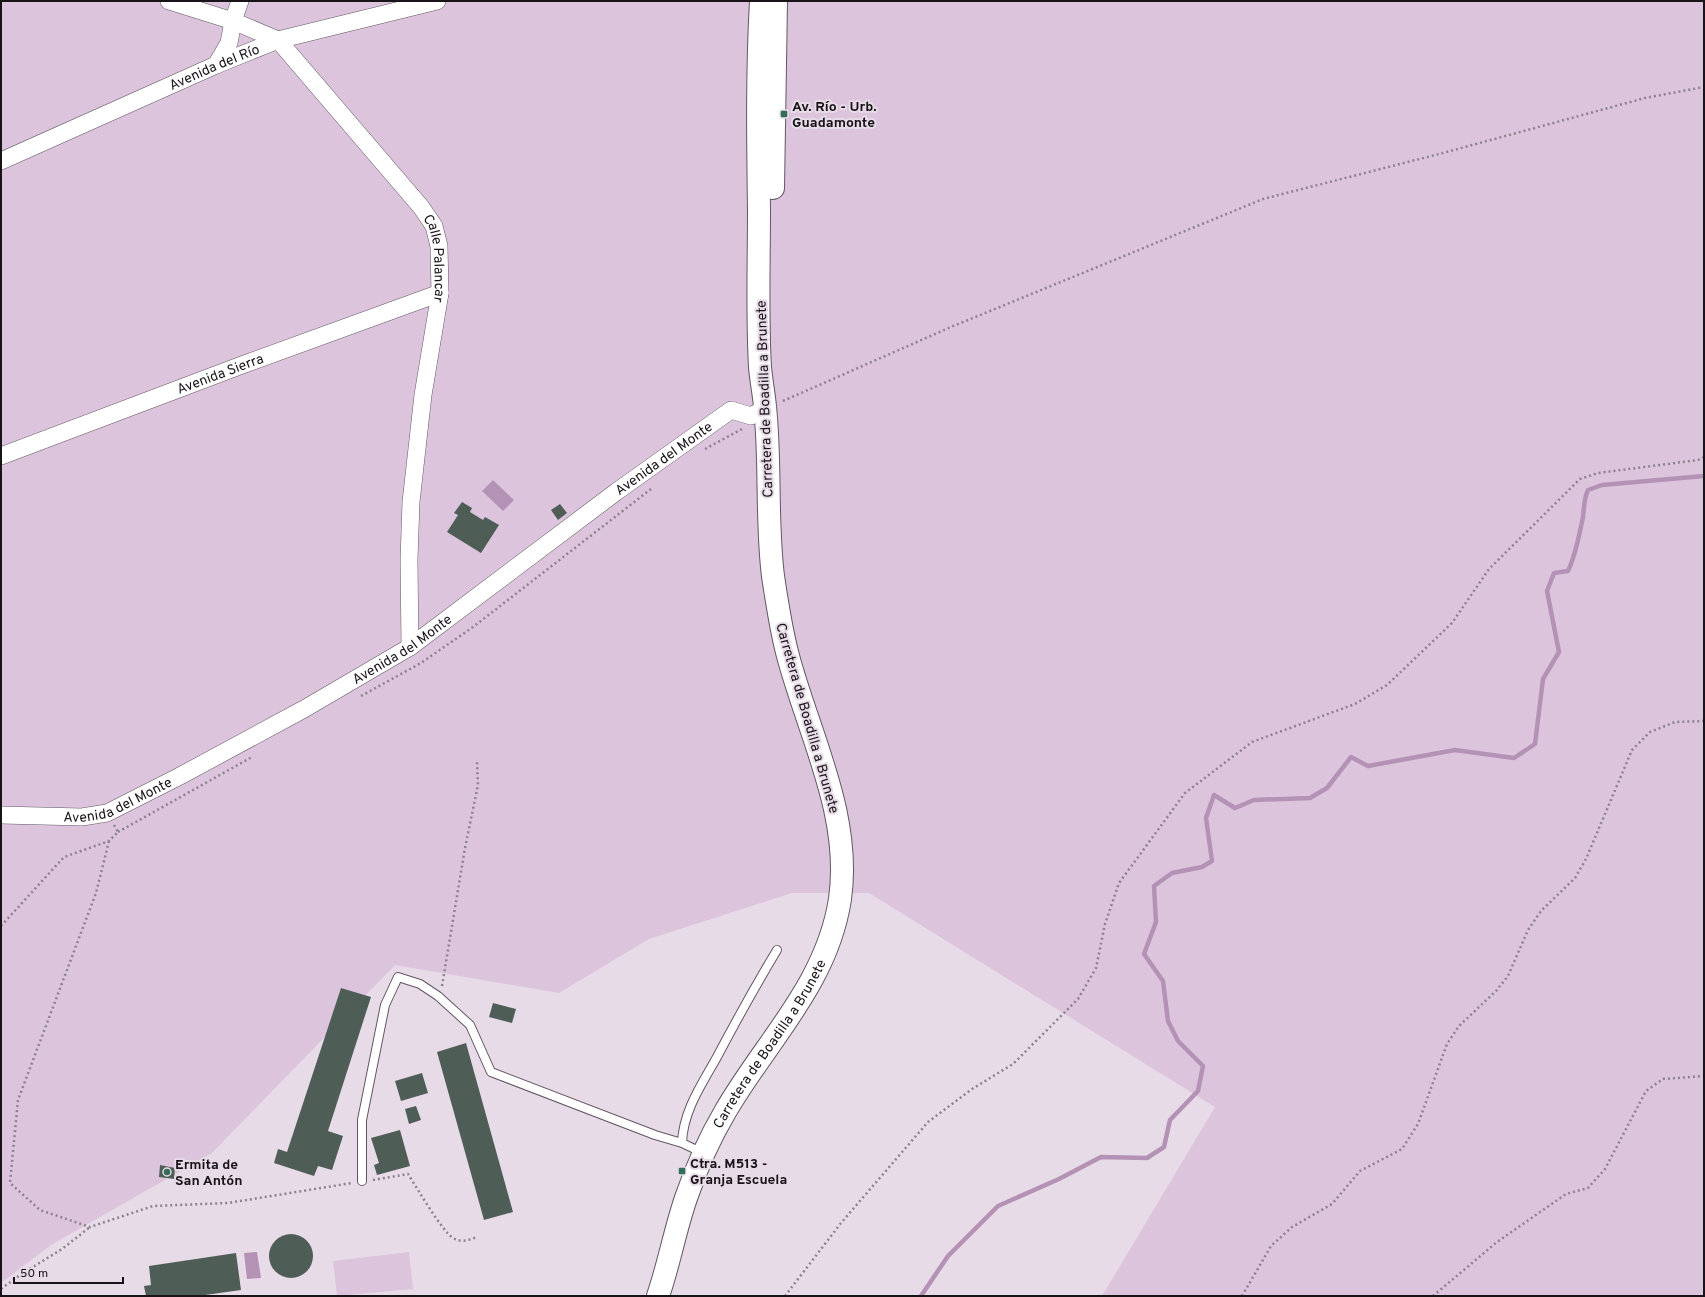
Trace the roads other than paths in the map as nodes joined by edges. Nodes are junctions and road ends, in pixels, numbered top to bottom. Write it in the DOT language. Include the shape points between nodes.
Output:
graph roads {
  1 [pos="169,1"];
  2 [pos="240,1"];
  3 [pos="437,1"];
  4 [pos="754,1"];
  5 [pos="761,1"];
  6 [pos="770,1"];
  7 [pos="776,1"];
  8 [pos="233,21"];
  9 [pos="278,40"];
  10 [pos="216,65"];
  11 [pos="758,133"];
  12 [pos="1,161"];
  13 [pos="773,207"];
  14 [pos="440,293"];
  15 [pos="766,408"];
  16 [pos="1,456"];
  17 [pos="410,647"];
  18 [pos="1,815"];
  19 [pos="777,950"];
  20 [pos="682,1143"];
  21 [pos="704,1153"];
  22 [pos="362,1181"];
  23 [pos="658,1296"];
  1 -- 8 [label="street, Calle Palancar"];
  2 -- 8 [label="street"];
  3 -- 9 [label="street, Avenida del Río"];
  4 -- 11 [label="main road" via="752,98"];
  5 -- 11 [label="main road, Carretera de Boadilla a Brunete"];
  6 -- 13 [label="main road" via="767,178"];
  7 -- 13 [label="main road"];
  8 -- 9 [label="street, Calle Palancar"];
  8 -- 10 [label="street" via="229,43"];
  9 -- 10 [label="street, Avenida del Río"];
  9 -- 14 [label="street, Calle Palancar" via="421,207 434,226 439,246"];
  10 -- 12 [label="street, Avenida del Río"];
  11 -- 15 [label="main road, Carretera de Boadilla a Brunete" via="760,368"];
  13 -- 15 [label="main road" via="772,370"];
  14 -- 16 [label="street, Avenida Sierra"];
  14 -- 17 [label="street, Calle Palancar" via="423,395 411,502 408,560"];
  15 -- 17 [label="street, Avenida del Monte" via="751,416 731,410 616,492"];
  15 -- 21 [label="main road, Carretera de Boadilla a Brunete" via="768,516 779,614 788,658 831,793 837,820 841,851 840,894 837,915 818,969 803,996 725,1111"];
  17 -- 18 [label="street, Avenida del Monte" via="304,709 106,813 82,817"];
  19 -- 20 [label="lane" via="745,1003 688,1110 682,1131"];
  20 -- 21 [label="lane"];
  20 -- 22 [label="lane" via="491,1072 470,1025 438,996 420,984 398,977 385,1005 362,1120"];
  21 -- 23 [label="main road, Carretera de Boadilla a Brunete" via="686,1199"];
}
